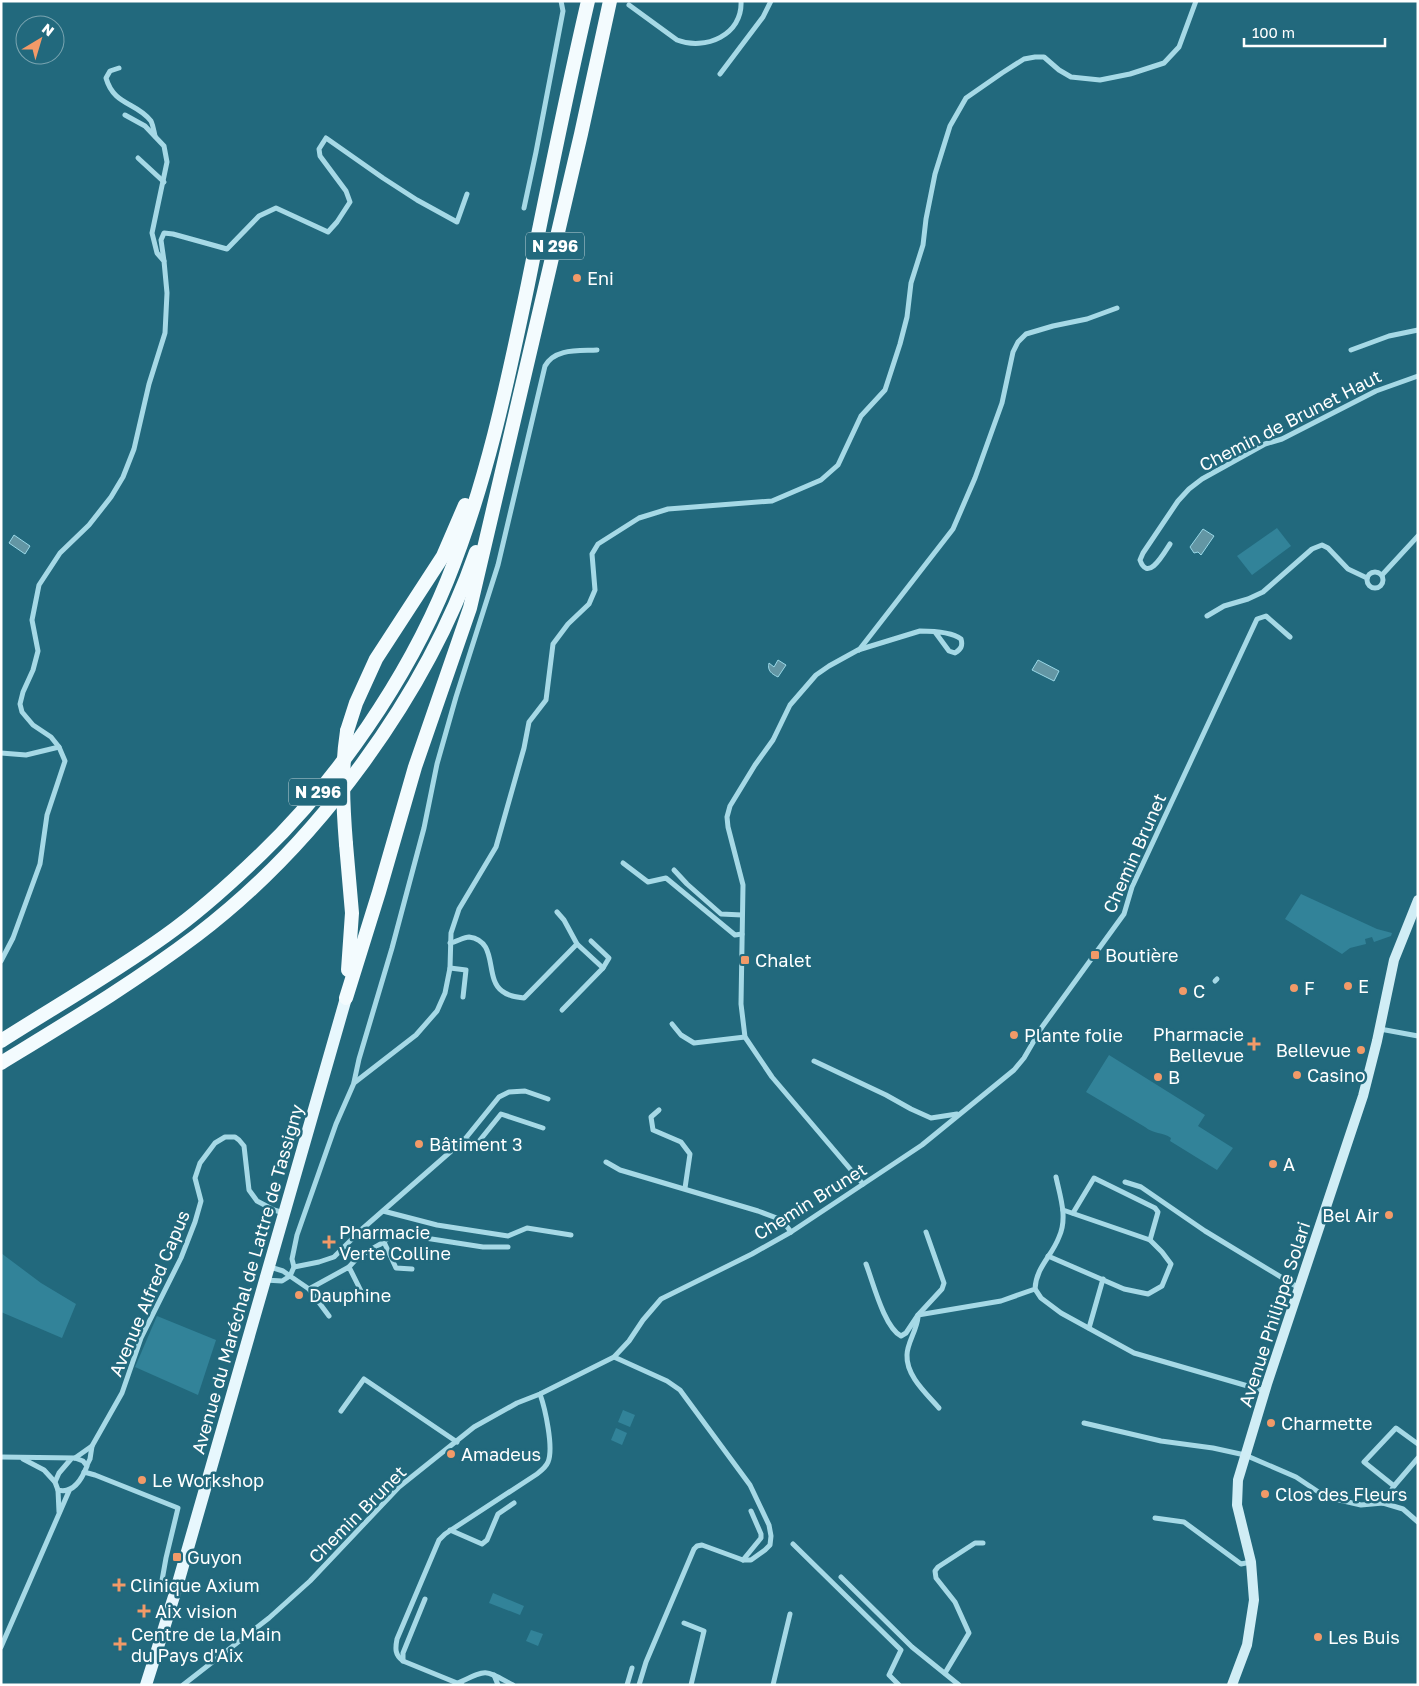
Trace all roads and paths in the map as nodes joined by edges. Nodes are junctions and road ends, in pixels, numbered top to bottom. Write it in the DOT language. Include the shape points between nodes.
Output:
graph roads {
  1 [pos="561,1"];
  2 [pos="586,1"];
  3 [pos="610,1"];
  4 [pos="741,1"];
  5 [pos="771,1"];
  6 [pos="1196,1"];
  7 [pos="629,5"];
  8 [pos="118,68"];
  9 [pos="720,74"];
  10 [pos="125,116"];
  11 [pos="155,137"];
  12 [pos="138,158"];
  13 [pos="164,182"];
  14 [pos="467,194"];
  15 [pos="524,208"];
  16 [pos="164,261"];
  17 [pos="1117,308"];
  18 [pos="1418,330"];
  19 [pos="597,350"];
  20 [pos="1351,350"];
  21 [pos="1418,376"];
  22 [pos="496,433"];
  23 [pos="498,491"];
  24 [pos="1418,536"];
  25 [pos="1170,544"];
  26 [pos="1382,575"];
  27 [pos="1367,578"];
  28 [pos="1207,616"];
  29 [pos="935,632"];
  30 [pos="1290,637"];
  31 [pos="858,650"];
  32 [pos="59,747"];
  33 [pos="1,753"];
  34 [pos="622,862"];
  35 [pos="674,870"];
  36 [pos="1418,900"];
  37 [pos="557,912"];
  38 [pos="742,915"];
  39 [pos="742,934"];
  40 [pos="591,940"];
  41 [pos="450,943"];
  42 [pos="577,944"];
  43 [pos="1,961"];
  44 [pos="450,968"];
  45 [pos="603,968"];
  46 [pos="346,998"];
  47 [pos="463,998"];
  48 [pos="562,1010"];
  49 [pos="672,1024"];
  50 [pos="1380,1029"];
  51 [pos="1418,1036"];
  52 [pos="745,1037"];
  53 [pos="1,1041"];
  54 [pos="814,1061"];
  55 [pos="1,1063"];
  56 [pos="354,1083"];
  57 [pos="548,1099"];
  58 [pos="659,1110"];
  59 [pos="958,1114"];
  60 [pos="542,1128"];
  61 [pos="465,1139"];
  62 [pos="606,1162"];
  63 [pos="1056,1176"];
  64 [pos="1125,1182"];
  65 [pos="864,1184"];
  66 [pos="685,1188"];
  67 [pos="384,1210"];
  68 [pos="1064,1210"];
  69 [pos="284,1213"];
  70 [pos="1073,1213"];
  71 [pos="791,1232"];
  72 [pos="926,1232"];
  73 [pos="571,1235"];
  74 [pos="1150,1240"];
  75 [pos="384,1242"];
  76 [pos="508,1247"];
  77 [pos="1048,1256"];
  78 [pos="866,1264"];
  79 [pos="269,1266"];
  80 [pos="294,1267"];
  81 [pos="349,1267"];
  82 [pos="412,1268"];
  83 [pos="290,1276"];
  84 [pos="1103,1279"];
  85 [pos="265,1280"];
  86 [pos="1299,1288"];
  87 [pos="1035,1289"];
  88 [pos="309,1290"];
  89 [pos="362,1293"];
  90 [pos="918,1314"];
  91 [pos="329,1316"];
  92 [pos="1089,1328"];
  93 [pos="614,1357"];
  94 [pos="1265,1392"];
  95 [pos="540,1394"];
  96 [pos="940,1408"];
  97 [pos="341,1411"];
  98 [pos="1084,1422"];
  99 [pos="456,1442"];
  100 [pos="1418,1444"];
  101 [pos="92,1446"];
  102 [pos="1245,1455"];
  103 [pos="1,1457"];
  104 [pos="20,1458"];
  105 [pos="73,1458"];
  106 [pos="1418,1458"];
  107 [pos="86,1465"];
  108 [pos="84,1472"];
  109 [pos="55,1482"];
  110 [pos="1394,1486"];
  111 [pos="58,1490"];
  112 [pos="69,1491"];
  113 [pos="514,1503"];
  114 [pos="1383,1503"];
  115 [pos="751,1511"];
  116 [pos="59,1512"];
  117 [pos="1155,1518"];
  118 [pos="1418,1522"];
  119 [pos="450,1530"];
  120 [pos="983,1543"];
  121 [pos="793,1544"];
  122 [pos="743,1560"];
  123 [pos="1251,1562"];
  124 [pos="841,1577"];
  125 [pos="176,1590"];
  126 [pos="425,1599"];
  127 [pos="790,1614"];
  128 [pos="684,1623"];
  129 [pos="1,1647"];
  130 [pos="403,1661"];
  131 [pos="632,1668"];
  132 [pos="494,1674"];
  133 [pos="945,1674"];
  134 [pos="460,1684"];
  135 [pos="146,1685"];
  136 [pos="183,1685"];
  137 [pos="498,1685"];
  138 [pos="513,1685"];
  139 [pos="627,1685"];
  140 [pos="639,1685"];
  141 [pos="691,1685"];
  142 [pos="773,1685"];
  143 [pos="899,1685"];
  144 [pos="959,1685"];
  145 [pos="1232,1685"];
  1 -- 15 [label="street" via="563,11"];
  2 -- 22 [label="highway, N 296"];
  3 -- 23 [label="highway, N 296"];
  4 -- 7 [label="street" via="736,24 719,39 698,44 677,40"];
  5 -- 9 [label="street" via="763,17"];
  6 -- 41 [label="street" via="1179,47 1164,63 1100,80 1071,77 1044,57 1036,57 1009,68 966,98 950,126 935,174 923,246 911,283 907,317 885,390 861,416 838,465 821,480 772,501 668,509 640,518 598,544 592,554 594,590 589,604 553,644 546,700 529,722 496,848 459,909"];
  8 -- 11 [label="street" via="110,71 106,78 109,89 151,122"];
  10 -- 11 [label="street" via="145,126"];
  11 -- 13 [label="street" via="164,146 167,162"];
  12 -- 13 [label="street"];
  13 -- 16 [label="street" via="152,233 157,254"];
  14 -- 16 [label="street" via="458,222 417,200 326,138 319,149 320,156 346,191 350,202 328,232 276,208 259,216 227,249 164,233 161,240"];
  16 -- 32 [label="street" via="167,292 165,333 134,449 111,497 60,553 39,585 33,610 38,652 20,704 22,712 33,725"];
  17 -- 31 [label="street" via="1026,334 1018,342 1002,403 953,529"];
  18 -- 20 [label="street" via="1389,336"];
  19 -- 56 [label="street" via="564,352 552,357 545,366 498,565 440,754 424,828"];
  21 -- 25 [label="street, Chemin de Brunet Haut" via="1376,391 1282,439 1265,444 1202,479 1178,500 1143,553 1142,564 1146,568 1155,566"];
  22 -- 46 [label="highway, bridge" via="443,556 376,659 347,731 342,794 352,913"];
  22 -- 53 [label="highway, N 296" via="466,531 430,617 389,691 330,778 261,854 194,913 125,963"];
  23 -- 46 [label="highway" via="470,608 415,767"];
  23 -- 55 [label="highway, N 296" via="463,588 416,681 388,728 319,819 276,866 198,934 107,997"];
  24 -- 26 [label="street"];
  26 -- 27 [label="street" via="1373,572"];
  26 -- 27 [label="street" via="1382,584 1376,588 1371,587"];
  27 -- 28 [label="street" via="1348,570 1322,545 1312,548 1263,592"];
  29 -- 29 [label="street" via="949,651 955,653 960,650 962,638"];
  29 -- 31 [label="street" via="920,631"];
  30 -- 59 [label="street, Chemin Brunet" via="1266,616 1257,620 1132,887 1124,914 1042,1027 1024,1058 1014,1070"];
  31 -- 38 [label="street" via="828,666 805,686 790,705 773,740 730,806 728,827 743,885"];
  32 -- 33 [label="street" via="26,755"];
  32 -- 43 [label="street" via="65,761 47,815 40,864 13,938"];
  34 -- 39 [label="street" via="648,882 666,878 736,935"];
  35 -- 38 [label="street" via="721,914"];
  36 -- 50 [label="main road, Avenue Philippe Solari" via="1394,960"];
  37 -- 42 [label="street"];
  38 -- 39 [label="street"];
  39 -- 52 [label="street" via="741,1004"];
  40 -- 45 [label="street" via="609,958"];
  41 -- 42 [label="street" via="468,937 479,940 488,951 500,991 524,998"];
  41 -- 44 [label="street"];
  42 -- 45 [label="street"];
  44 -- 47 [label="street" via="466,970"];
  44 -- 56 [label="street" via="437,1011 416,1035"];
  45 -- 48 [label="street"];
  46 -- 69 [label="main road, Avenue du Maréchal de Lattre de Tassigny"];
  49 -- 52 [label="street" via="694,1043"];
  50 -- 51 [label="street"];
  50 -- 86 [label="main road, Avenue Philippe Solari" via="1363,1096"];
  52 -- 65 [label="street" via="772,1077"];
  54 -- 59 [label="street" via="931,1118"];
  56 -- 80 [label="street" via="297,1235 292,1259"];
  57 -- 61 [label="street" via="525,1091 509,1092 499,1097"];
  58 -- 66 [label="street" via="651,1117 652,1130 681,1142 690,1154"];
  59 -- 65 [label="street, Chemin Brunet" via="922,1145"];
  60 -- 61 [label="street" via="501,1114 476,1145"];
  61 -- 67 [label="street"];
  62 -- 66 [label="street" via="620,1170"];
  63 -- 68 [label="street"];
  64 -- 86 [label="street" via="1141,1187 1205,1231"];
  65 -- 71 [label="street, Chemin Brunet"];
  66 -- 71 [label="street" via="782,1220"];
  67 -- 73 [label="street" via="437,1225 508,1236 527,1228"];
  67 -- 80 [label="street" via="334,1257"];
  68 -- 70 [label="street"];
  68 -- 77 [label="street" via="1059,1238"];
  69 -- 79 [label="main road, Avenue du Maréchal de Lattre de Tassigny"];
  69 -- 101 [label="street, Avenue Alfred Capus" via="256,1201 249,1190 244,1146 239,1140 225,1136 215,1143 200,1163 195,1178 201,1201 196,1222 141,1338 122,1393"];
  70 -- 74 [label="street"];
  70 -- 74 [label="street" via="1094,1178 1155,1208 1158,1212"];
  71 -- 93 [label="street, Chemin Brunet" via="661,1299"];
  72 -- 90 [label="street" via="944,1283 942,1290"];
  74 -- 84 [label="street" via="1171,1264 1162,1286 1148,1294 1124,1289"];
  75 -- 76 [label="street" via="393,1233 484,1247"];
  75 -- 81 [label="street" via="358,1257"];
  75 -- 82 [label="street" via="396,1268"];
  77 -- 84 [label="street"];
  77 -- 87 [label="street" via="1039,1270"];
  78 -- 90 [label="street" via="894,1333 901,1336 906,1333"];
  79 -- 83 [label="street"];
  79 -- 85 [label="main road, Avenue du Maréchal de Lattre de Tassigny"];
  80 -- 83 [label="street"];
  81 -- 88 [label="street"];
  81 -- 89 [label="street"];
  83 -- 85 [label="street" via="282,1281"];
  83 -- 88 [label="street"];
  84 -- 92 [label="street"];
  85 -- 125 [label="main road, Avenue du Maréchal de Lattre de Tassigny"];
  86 -- 94 [label="main road, Avenue Philippe Solari"];
  87 -- 90 [label="street" via="1001,1301"];
  87 -- 92 [label="street" via="1061,1313"];
  88 -- 91 [label="street"];
  90 -- 96 [label="street" via="906,1355 913,1378"];
  92 -- 94 [label="street" via="1134,1353"];
  93 -- 95 [label="street, Chemin Brunet"];
  93 -- 122 [label="street" via="680,1390 750,1484 771,1536 770,1545 765,1550 751,1560"];
  94 -- 102 [label="main road, Avenue Philippe Solari"];
  95 -- 99 [label="street, Chemin Brunet" via="499,1412"];
  95 -- 119 [label="street" via="546,1408 548,1463 537,1474"];
  97 -- 99 [label="street" via="364,1379"];
  98 -- 102 [label="street"];
  99 -- 136 [label="street, Chemin Brunet" via="399,1487 310,1582"];
  100 -- 110 [label="street" via="1396,1428 1364,1462"];
  101 -- 105 [label="street"];
  101 -- 107 [label="street"];
  102 -- 114 [label="street" via="1296,1477 1326,1496 1361,1505"];
  102 -- 123 [label="main road, Avenue Philippe Solari" via="1238,1480 1237,1505"];
  103 -- 104 [label="street"];
  104 -- 105 [label="street"];
  104 -- 109 [label="street" via="44,1470"];
  105 -- 107 [label="street"];
  105 -- 109 [label="street"];
  106 -- 110 [label="street"];
  107 -- 108 [label="street"];
  108 -- 112 [label="street"];
  108 -- 125 [label="street" via="178,1508 161,1586"];
  109 -- 111 [label="street"];
  110 -- 114 [label="street"];
  111 -- 112 [label="street"];
  111 -- 116 [label="street"];
  112 -- 116 [label="street"];
  113 -- 119 [label="street" via="498,1514 487,1540 482,1544"];
  114 -- 118 [label="street" via="1403,1509"];
  115 -- 122 [label="street" via="761,1538"];
  116 -- 129 [label="street"];
  117 -- 123 [label="street" via="1184,1522 1242,1564"];
  119 -- 130 [label="street" via="439,1540 397,1640 396,1656"];
  120 -- 133 [label="street" via="974,1543 935,1571 936,1578 955,1602 969,1633"];
  121 -- 143 [label="street" via="901,1650 889,1675"];
  122 -- 140 [label="street" via="702,1546 694,1548"];
  123 -- 145 [label="main road, Avenue Philippe Solari" via="1253,1612 1247,1645"];
  124 -- 133 [label="street" via="912,1647"];
  125 -- 135 [label="main road, Avenue du Maréchal de Lattre de Tassigny"];
  126 -- 130 [label="street" via="403,1653"];
  127 -- 142 [label="street"];
  128 -- 141 [label="street" via="704,1631"];
  130 -- 134 [label="street"];
  131 -- 139 [label="street"];
  132 -- 134 [label="street" via="483,1672"];
  132 -- 137 [label="street"];
  132 -- 138 [label="street"];
  133 -- 144 [label="street"];
}
